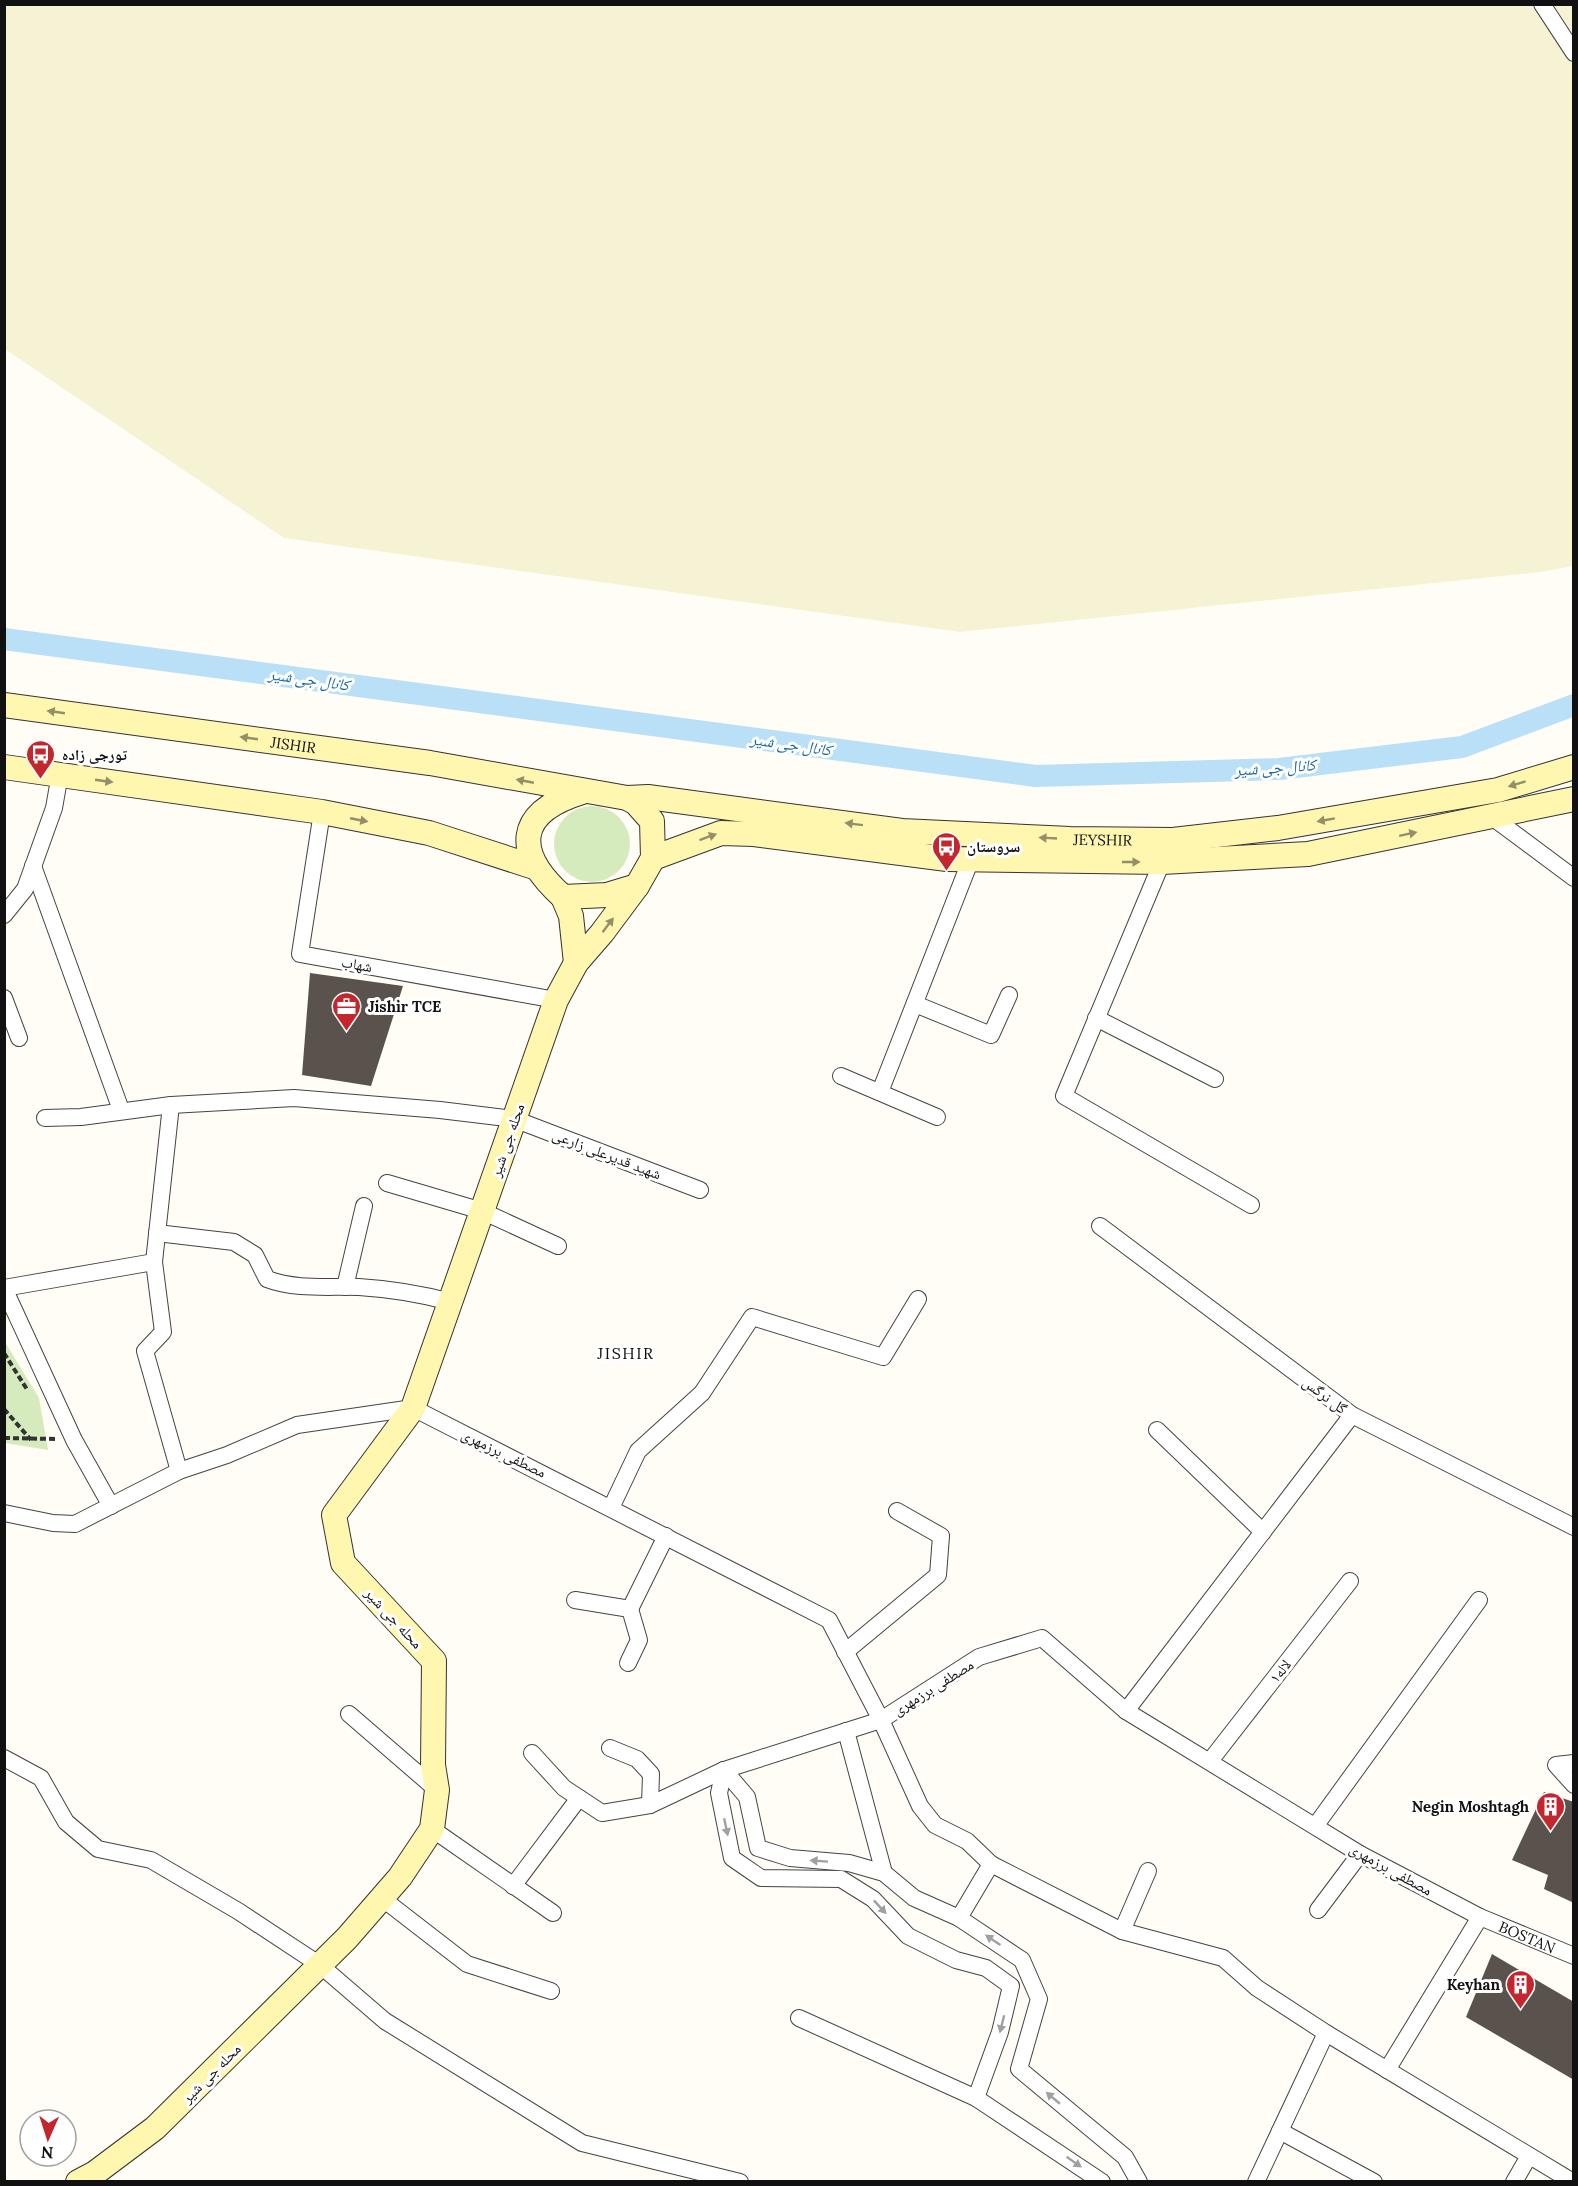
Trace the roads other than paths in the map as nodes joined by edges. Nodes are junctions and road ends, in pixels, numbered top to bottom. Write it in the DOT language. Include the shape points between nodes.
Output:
graph roads {
  1 [pos="1542,4"];
  2 [pos="1574,53"];
  3 [pos="4,705"];
  4 [pos="4,766"];
  5 [pos="1574,767"];
  6 [pos="60,774"];
  7 [pos="582,792"];
  8 [pos="627,798"];
  9 [pos="1574,799"];
  10 [pos="322,812"];
  11 [pos="1492,817"];
  12 [pos="653,858"];
  13 [pos="971,859"];
  14 [pos="1162,862"];
  15 [pos="1566,863"];
  16 [pos="33,866"];
  17 [pos="534,867"];
  18 [pos="1574,878"];
  19 [pos="637,886"];
  20 [pos="562,897"];
  21 [pos="4,915"];
  22 [pos="576,963"];
  23 [pos="1009,995"];
  24 [pos="4,998"];
  25 [pos="556,1000"];
  26 [pos="915,1004"];
  27 [pos="1096,1018"];
  28 [pos="19,1038"];
  29 [pos="841,1076"];
  30 [pos="1215,1079"];
  31 [pos="880,1092"];
  32 [pos="171,1105"];
  33 [pos="121,1110"];
  34 [pos="937,1117"];
  35 [pos="45,1118"];
  36 [pos="514,1119"];
  37 [pos="387,1183"];
  38 [pos="700,1190"];
  39 [pos="1251,1205"];
  40 [pos="364,1206"];
  41 [pos="482,1211"];
  42 [pos="1100,1226"];
  43 [pos="157,1233"];
  44 [pos="558,1246"];
  45 [pos="154,1263"];
  46 [pos="345,1287"];
  47 [pos="5,1288"];
  48 [pos="918,1299"];
  49 [pos="452,1302"];
  50 [pos="413,1408"];
  51 [pos="1352,1415"];
  52 [pos="1157,1431"];
  53 [pos="179,1471"];
  54 [pos="111,1506"];
  55 [pos="611,1508"];
  56 [pos="897,1511"];
  57 [pos="4,1513"];
  58 [pos="1574,1527"];
  59 [pos="1263,1532"];
  60 [pos="666,1536"];
  61 [pos="1350,1581"];
  62 [pos="575,1600"];
  63 [pos="1479,1600"];
  64 [pos="630,1609"];
  65 [pos="845,1652"];
  66 [pos="628,1663"];
  67 [pos="1126,1711"];
  68 [pos="349,1714"];
  69 [pos="881,1720"];
  70 [pos="846,1731"];
  71 [pos="610,1748"];
  72 [pos="532,1753"];
  73 [pos="4,1758"];
  74 [pos="1209,1761"];
  75 [pos="1574,1762"];
  76 [pos="724,1770"];
  77 [pos="1574,1785"];
  78 [pos="437,1790"];
  79 [pos="579,1798"];
  80 [pos="650,1805"];
  81 [pos="1316,1825"];
  82 [pos="432,1828"];
  83 [pos="1360,1854"];
  84 [pos="992,1864"];
  85 [pos="1148,1871"];
  86 [pos="884,1873"];
  87 [pos="513,1886"];
  88 [pos="383,1899"];
  89 [pos="1318,1910"];
  90 [pos="553,1913"];
  91 [pos="1480,1917"];
  92 [pos="959,1918"];
  93 [pos="1122,1931"];
  94 [pos="1574,1956"];
  95 [pos="320,1965"];
  96 [pos="552,1991"];
  97 [pos="799,2018"];
  98 [pos="1326,2033"];
  99 [pos="1387,2070"];
  100 [pos="976,2098"];
  101 [pos="1280,2131"];
  102 [pos="1529,2156"];
  103 [pos="78,2181"];
  104 [pos="740,2181"];
  105 [pos="1102,2181"];
  106 [pos="1139,2181"];
  107 [pos="1256,2181"];
  108 [pos="1374,2181"];
  109 [pos="1514,2181"];
  110 [pos="1574,2181"];
  1 -- 2 [label="street"];
  7 -- 3 [label="main road, JISHIR, one-way" via="430,763"];
  4 -- 6 [label="main road"];
  5 -- 8 [label="main road, JEYSHIR, one-way" via="1497,790 1278,828 1173,840 902,831 648,797"];
  6 -- 10 [label="main road, one-way"];
  6 -- 16 [label="street" via="54,808"];
  7 -- 8 [label="main road"];
  7 -- 17 [label="main road" via="534,819 526,837"];
  8 -- 12 [label="main road" via="652,821"];
  9 -- 11 [label="main road, JEYSHIR"];
  10 -- 17 [label="main road, one-way" via="429,833"];
  10 -- 25 [label="street, شهاب" via="300,954"];
  14 -- 11 [label="main road, JEYSHIR, one-way" via="1308,854"];
  11 -- 15 [label="street"];
  12 -- 13 [label="main road, JEYSHIR, one-way" via="721,833 947,860"];
  12 -- 19 [label="main road"];
  13 -- 14 [label="main road, JEYSHIR, one-way"];
  13 -- 26 [label="street"];
  14 -- 27 [label="street"];
  15 -- 18 [label="street"];
  16 -- 21 [label="street" via="25,889"];
  16 -- 33 [label="street"];
  17 -- 20 [label="main road"];
  19 -- 20 [label="main road" via="607,895"];
  22 -- 19 [label="main road, محله جی شیر, one-way"];
  20 -- 22 [label="main road" via="571,916"];
  22 -- 25 [label="main road, محله جی شیر"];
  23 -- 26 [label="street" via="991,1035"];
  24 -- 28 [label="street"];
  25 -- 36 [label="main road, محله جی شیر"];
  26 -- 31 [label="street"];
  27 -- 30 [label="street"];
  27 -- 39 [label="street" via="1064,1096"];
  29 -- 31 [label="street"];
  31 -- 34 [label="street"];
  32 -- 33 [label="street, شهید قدیرعلی زارعی"];
  32 -- 36 [label="street, شهید قدیرعلی زارعی" via="294,1098"];
  32 -- 43 [label="street"];
  33 -- 35 [label="street, شهید قدیرعلی زارعی" via="81,1118"];
  36 -- 38 [label="street, شهید قدیرعلی زارعی"];
  36 -- 41 [label="main road, محله جی شیر"];
  37 -- 41 [label="street"];
  40 -- 46 [label="street"];
  41 -- 44 [label="street"];
  41 -- 49 [label="main road, محله جی شیر"];
  42 -- 51 [label="street, گل نرگس"];
  43 -- 45 [label="street"];
  43 -- 46 [label="street" via="234,1242 255,1254 267,1280 284,1285"];
  45 -- 47 [label="street"];
  45 -- 53 [label="street" via="163,1332 145,1351"];
  46 -- 49 [label="street" via="414,1292"];
  47 -- 54 [label="street" via="74,1440"];
  48 -- 55 [label="street" via="883,1357 752,1317 702,1393 638,1451"];
  49 -- 50 [label="main road, محله جی شیر"];
  50 -- 53 [label="street" via="297,1425"];
  50 -- 55 [label="street, مصطفی برزمهری"];
  50 -- 78 [label="main road, محله جی شیر" via="334,1515 343,1563 434,1661 433,1765"];
  51 -- 58 [label="street, گل نرگس"];
  51 -- 59 [label="street"];
  52 -- 59 [label="street"];
  53 -- 54 [label="street"];
  54 -- 57 [label="street" via="75,1524"];
  55 -- 60 [label="street, مصطفی برزمهری"];
  56 -- 65 [label="street" via="941,1536 938,1575"];
  59 -- 67 [label="street"];
  60 -- 64 [label="street"];
  60 -- 65 [label="street, مصطفی برزمهری" via="829,1620"];
  61 -- 74 [label="street, لاله۱"];
  62 -- 64 [label="street"];
  63 -- 81 [label="street"];
  64 -- 66 [label="street" via="639,1640"];
  65 -- 69 [label="street, مصطفی برزمهری"];
  67 -- 69 [label="street, مصطفی برزمهری" via="1042,1638 979,1657"];
  67 -- 74 [label="street, مصطفی برزمهری"];
  68 -- 78 [label="street"];
  69 -- 70 [label="street"];
  69 -- 84 [label="street" via="920,1806 935,1825 967,1841"];
  70 -- 76 [label="street"];
  70 -- 86 [label="street"];
  71 -- 80 [label="street" via="637,1759 651,1774"];
  72 -- 79 [label="street" via="564,1788"];
  73 -- 95 [label="street" via="41,1778 66,1822 98,1849 151,1860"];
  74 -- 81 [label="street, مصطفی برزمهری"];
  75 -- 77 [label="street" via="1557,1765"];
  76 -- 80 [label="street"];
  86 -- 76 [label="street, one-way" via="849,1863 790,1858 758,1848 747,1797"];
  76 -- 100 [label="street, one-way" via="719,1793 732,1858 761,1878 841,1879 873,1899 908,1936 956,1960 986,1968 1011,1986 1000,2032"];
  78 -- 82 [label="main road, محله جی شیر"];
  79 -- 80 [label="street" via="602,1814"];
  79 -- 87 [label="street"];
  81 -- 83 [label="street, مصطفی برزمهری"];
  82 -- 87 [label="street"];
  82 -- 88 [label="main road, محله جی شیر"];
  83 -- 89 [label="street"];
  83 -- 91 [label="street, مصطفی برزمهری"];
  84 -- 92 [label="street"];
  84 -- 93 [label="street"];
  85 -- 93 [label="street"];
  86 -- 92 [label="street" via="914,1898"];
  87 -- 90 [label="street"];
  88 -- 95 [label="main road, محله جی شیر"];
  88 -- 96 [label="street" via="467,1964"];
  91 -- 94 [label="street, BOSTAN"];
  91 -- 99 [label="street"];
  106 -- 92 [label="street, one-way" via="1125,2157 1019,2069 1039,1999 1022,1960"];
  93 -- 98 [label="street" via="1223,1958 1257,1988"];
  95 -- 103 [label="main road, محله جی شیر" via="155,2128"];
  95 -- 104 [label="street" via="385,2021 582,2143"];
  97 -- 100 [label="street"];
  98 -- 99 [label="street"];
  98 -- 101 [label="street"];
  99 -- 102 [label="street"];
  100 -- 105 [label="street, one-way"];
  101 -- 107 [label="street"];
  101 -- 108 [label="street"];
  102 -- 109 [label="street"];
  102 -- 110 [label="street"];
}
